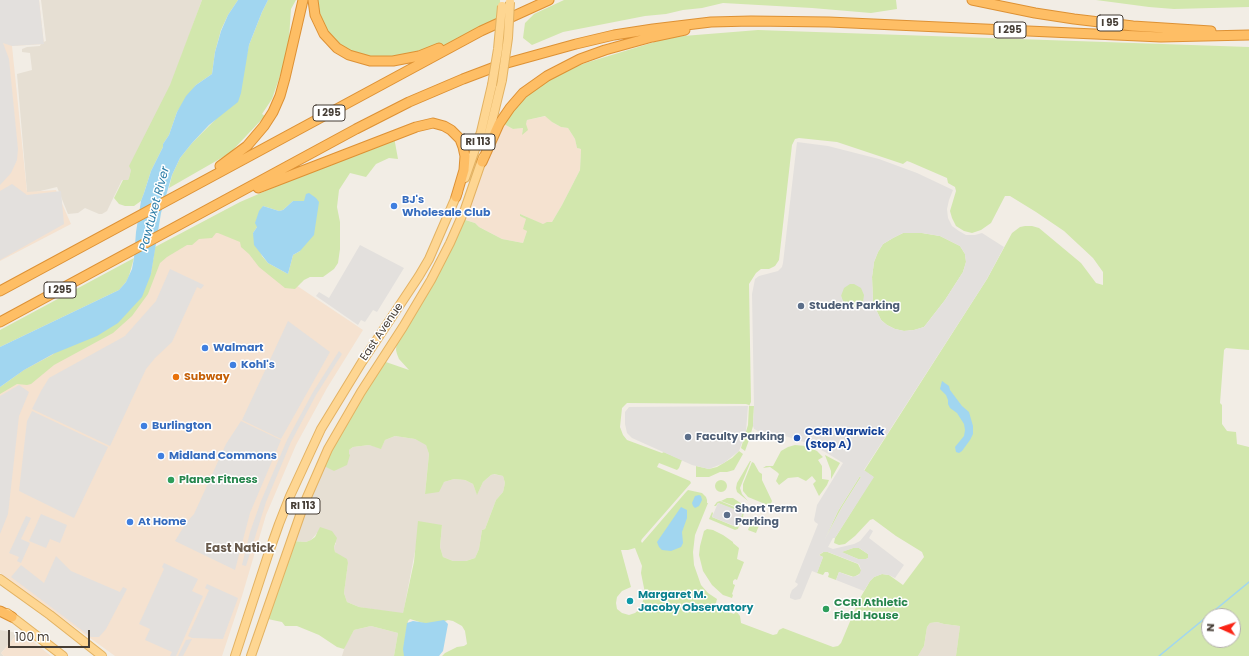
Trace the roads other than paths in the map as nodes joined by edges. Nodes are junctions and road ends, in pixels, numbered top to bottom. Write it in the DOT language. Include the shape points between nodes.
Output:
graph roads {
  1 [pos="303,0"];
  2 [pos="313,0"];
  3 [pos="549,0"];
  4 [pos="972,0"];
  5 [pos="505,2"];
  6 [pos="770,20"];
  7 [pos="481,31"];
  8 [pos="1249,35"];
  9 [pos="482,162"];
  10 [pos="186,190"];
  11 [pos="456,197"];
  12 [pos="226,200"];
  13 [pos="39,270"];
  14 [pos="0,288"];
  15 [pos="0,291"];
  16 [pos="0,322"];
  17 [pos="0,579"];
  18 [pos="0,609"];
  19 [pos="12,617"];
  20 [pos="63,656"];
  21 [pos="102,656"];
  22 [pos="235,656"];
  23 [pos="251,656"];
  1 -- 10 [label="highway" via="282,88 268,119 247,146"];
  2 -- 7 [label="highway" via="317,22 328,40 343,52 370,61 385,62 409,58"];
  3 -- 7 [label="highway, I 295"];
  4 -- 8 [label="highway, I 95" via="1094,22"];
  5 -- 9 [label="main road, East Avenue / RI 113, bridge" via="508,38 502,80"];
  5 -- 11 [label="main road, East Avenue / RI 113, bridge" via="492,84 475,150"];
  6 -- 8 [label="highway, I 295" via="1161,37"];
  6 -- 9 [label="highway" via="652,37 605,50 568,64 531,87 516,100 499,124"];
  6 -- 12 [label="highway, I 295" via="711,22 633,32 556,48 500,65 391,111"];
  7 -- 10 [label="highway, I 295"];
  9 -- 23 [label="main road, East Avenue / RI 113" via="457,227 431,280 328,449 304,504"];
  10 -- 13 [label="highway, I 295"];
  11 -- 12 [label="highway" via="464,170 463,147 460,139 451,130 433,123 416,127"];
  11 -- 22 [label="main road, East Avenue / RI 113" via="429,259 321,429 282,517"];
  12 -- 16 [label="highway, I 295"];
  13 -- 14 [label="highway"];
  13 -- 15 [label="highway, I 295"];
  17 -- 21 [label="main road"];
  18 -- 19 [label="highway"];
  19 -- 20 [label="main road"];
}
